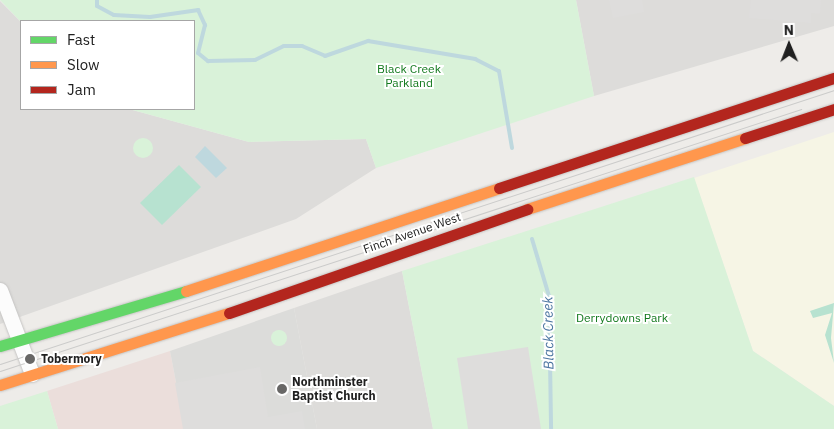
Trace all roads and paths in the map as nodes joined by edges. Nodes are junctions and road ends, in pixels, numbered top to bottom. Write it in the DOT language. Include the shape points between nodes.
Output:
graph roads {
  1 [pos="834,78"];
  2 [pos="834,109"];
  3 [pos="0,290"];
  4 [pos="21,340"];
  5 [pos="0,346"];
  6 [pos="32,374"];
  7 [pos="0,384"];
  1 -- 4 [label="main road, Finch Avenue West" via="215,282"];
  2 -- 6 [label="main road, Finch Avenue West" via="443,237 195,325"];
  3 -- 4 [label="street"];
  4 -- 5 [label="main road, Finch Avenue West"];
  4 -- 6 [label="street"];
  6 -- 7 [label="main road, Finch Avenue West"];
}
